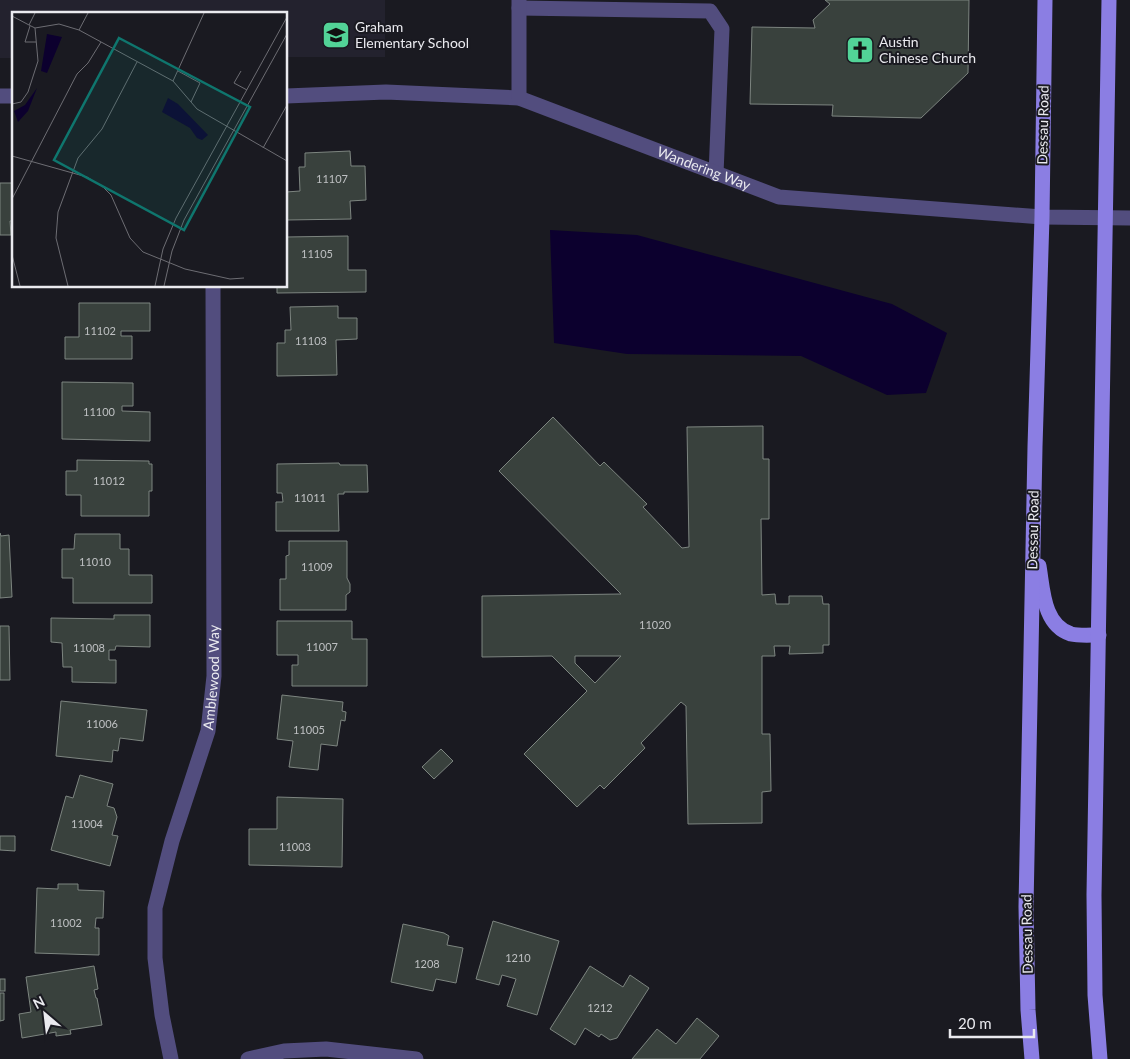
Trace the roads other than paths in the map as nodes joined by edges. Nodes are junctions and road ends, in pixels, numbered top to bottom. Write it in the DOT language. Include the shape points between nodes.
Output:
graph roads {
  1 [pos="1045,0"];
  2 [pos="1109,0"];
  3 [pos="519,4"];
  4 [pos="288,96"];
  5 [pos="519,98"];
  6 [pos="716,174"];
  7 [pos="1042,217"];
  8 [pos="1105,217"];
  9 [pos="1130,218"];
  10 [pos="213,288"];
  11 [pos="1033,527"];
  12 [pos="1099,635"];
  13 [pos="171,1059"];
  14 [pos="248,1059"];
  15 [pos="416,1059"];
  16 [pos="1032,1059"];
  17 [pos="1100,1059"];
  1 -- 7 [label="main road, Dessau Road"];
  2 -- 8 [label="main road"];
  3 -- 5 [label="street"];
  3 -- 6 [label="street" via="710,11 722,29"];
  4 -- 5 [label="street, Wandering Way" via="386,92"];
  5 -- 6 [label="street, Wandering Way"];
  6 -- 7 [label="street, Wandering Way" via="779,197"];
  7 -- 8 [label="street, Wandering Way"];
  7 -- 11 [label="main road, Dessau Road"];
  8 -- 9 [label="street, Wandering Way"];
  8 -- 12 [label="main road"];
  10 -- 13 [label="street, Amblewood Way" via="214,676 208,731 172,842 155,908 155,958"];
  11 -- 12 [label="main road" via="1046,610 1060,627 1072,634"];
  11 -- 16 [label="main road, Dessau Road" via="1026,907"];
  12 -- 17 [label="main road" via="1094,895"];
  14 -- 15 [label="street" via="284,1051 326,1049"];
}
